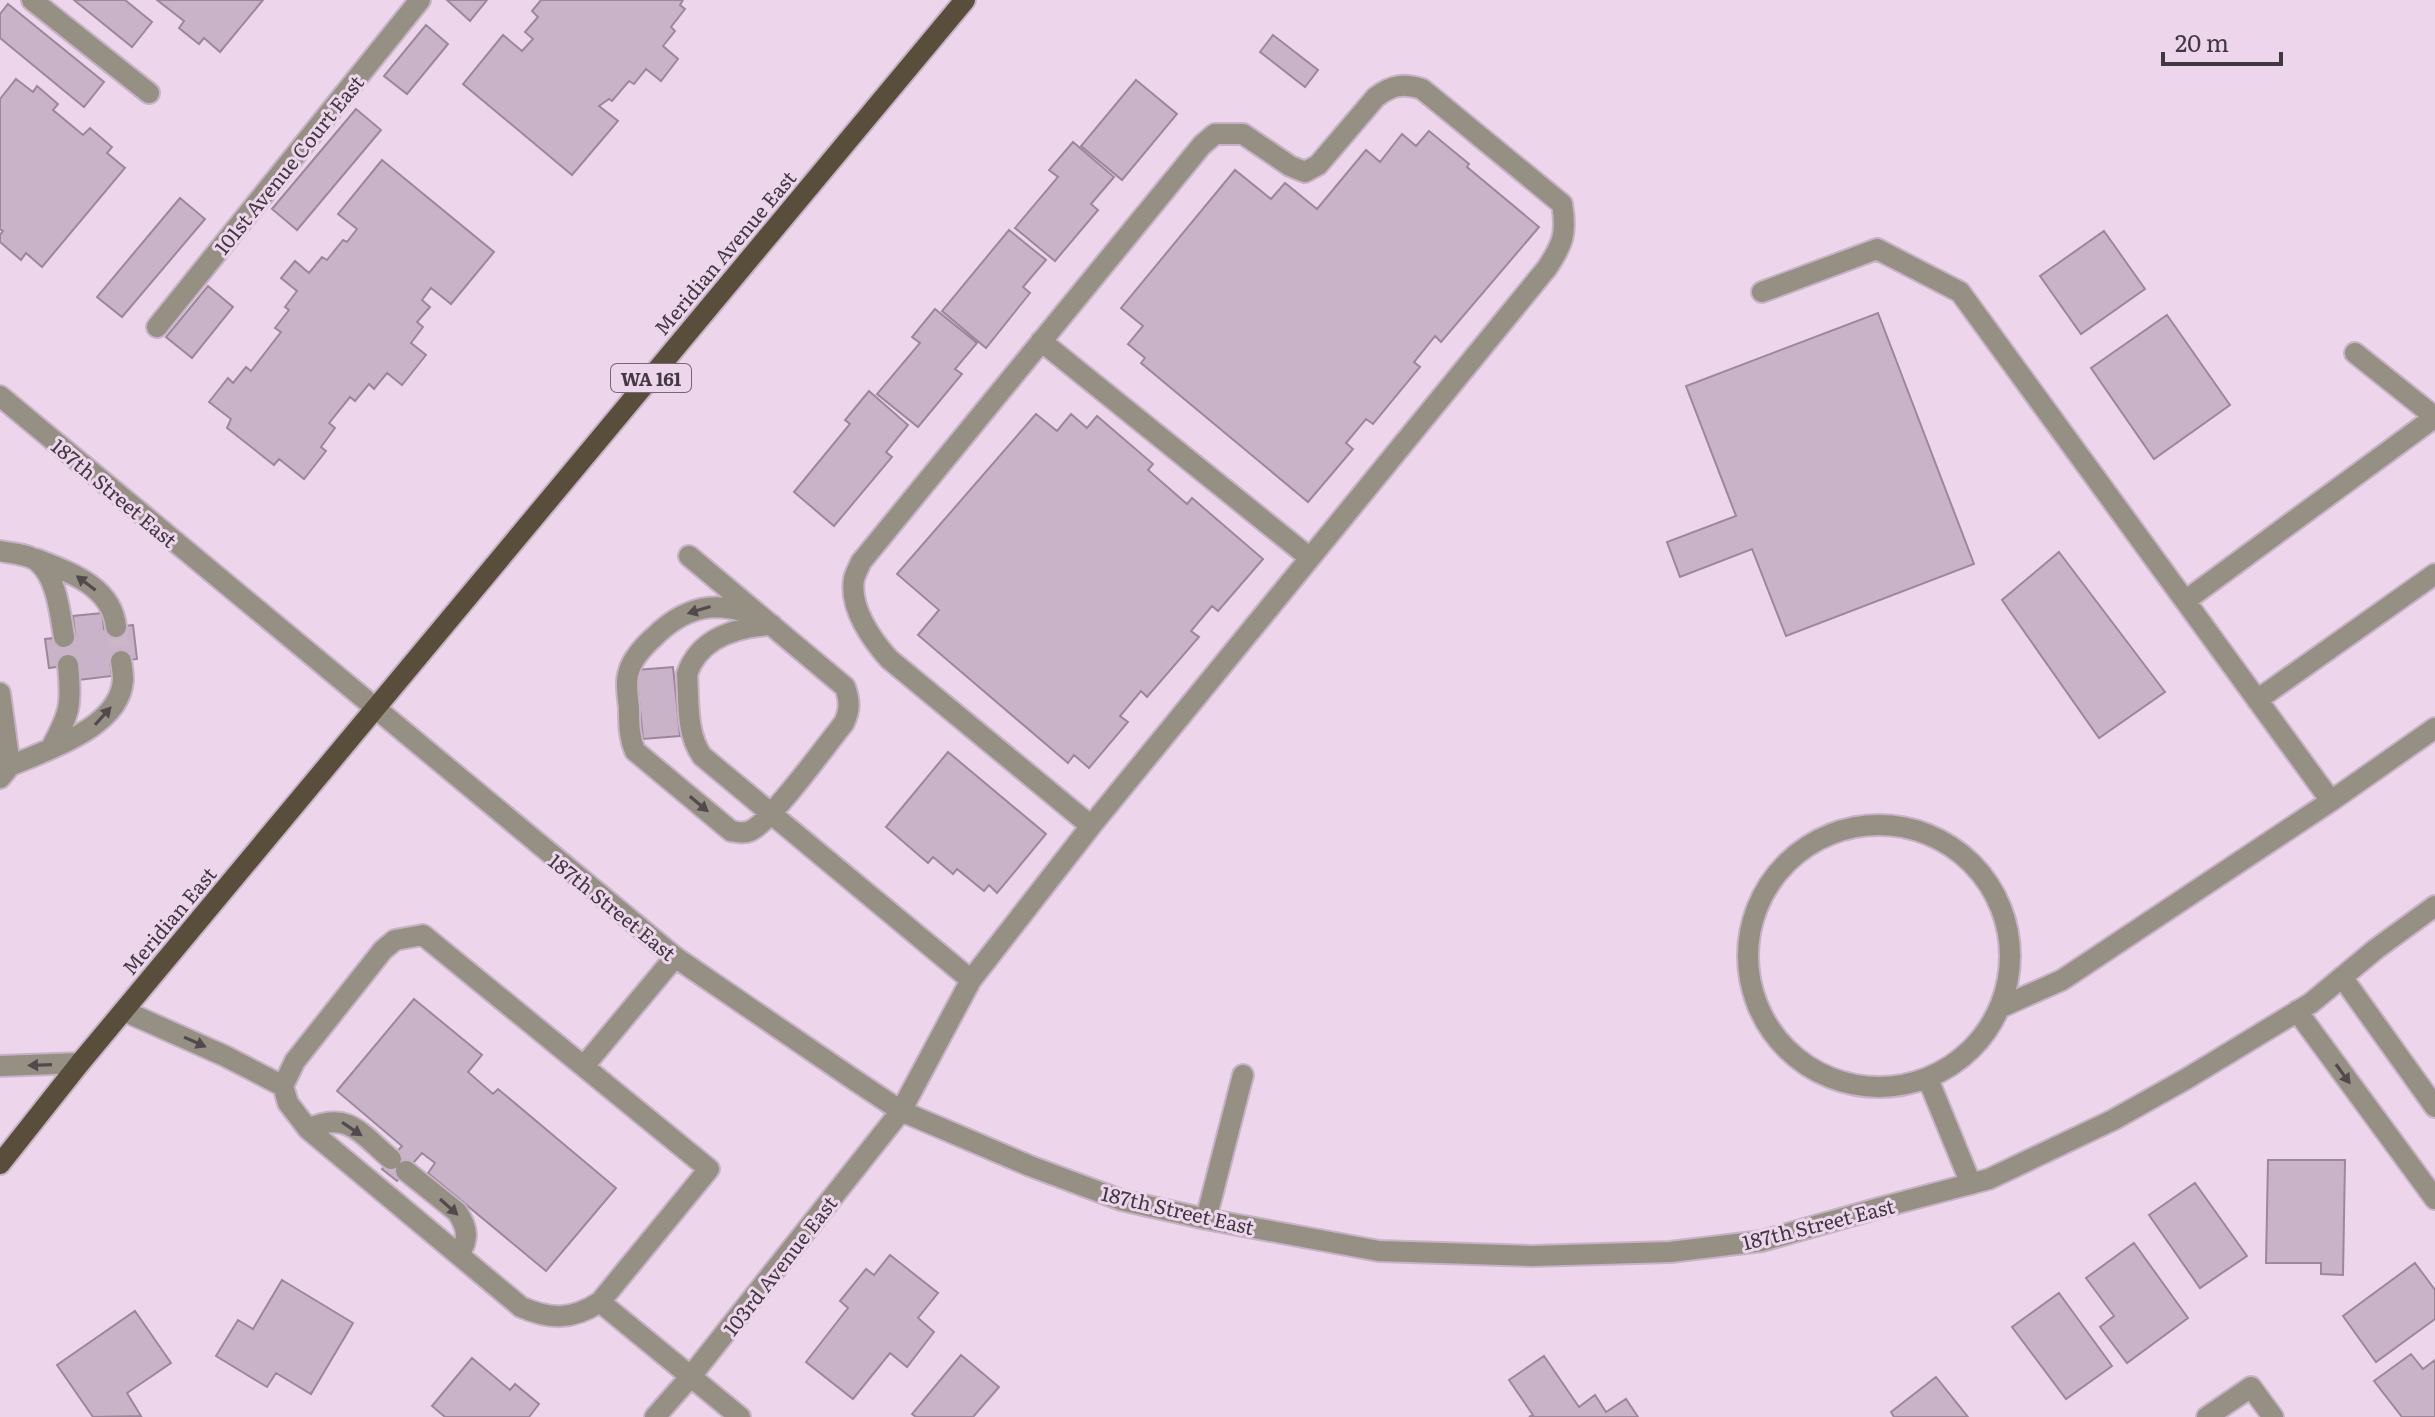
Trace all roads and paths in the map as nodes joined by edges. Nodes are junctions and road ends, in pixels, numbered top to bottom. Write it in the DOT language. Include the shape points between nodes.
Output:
graph roads {
  1 [pos="32,0"];
  2 [pos="420,0"];
  3 [pos="965,0"];
  4 [pos="149,93"];
  5 [pos="1762,292"];
  6 [pos="157,327"];
  7 [pos="1041,341"];
  8 [pos="2355,353"];
  9 [pos="0,396"];
  10 [pos="2435,417"];
  11 [pos="0,551"];
  12 [pos="689,556"];
  13 [pos="1310,558"];
  14 [pos="42,568"];
  15 [pos="2435,574"];
  16 [pos="2185,601"];
  17 [pos="772,625"];
  18 [pos="116,627"];
  19 [pos="64,637"];
  20 [pos="121,661"];
  21 [pos="68,665"];
  22 [pos="0,693"];
  23 [pos="2257,700"];
  24 [pos="375,708"];
  25 [pos="2435,728"];
  26 [pos="51,748"];
  27 [pos="5,772"];
  28 [pos="2331,801"];
  29 [pos="771,814"];
  30 [pos="1091,826"];
  31 [pos="2435,906"];
  32 [pos="675,957"];
  33 [pos="2342,977"];
  34 [pos="971,980"];
  35 [pos="1999,1008"];
  36 [pos="124,1011"];
  37 [pos="2297,1011"];
  38 [pos="80,1063"];
  39 [pos="0,1066"];
  40 [pos="584,1066"];
  41 [pos="1243,1075"];
  42 [pos="1928,1079"];
  43 [pos="283,1086"];
  44 [pos="2435,1107"];
  45 [pos="901,1111"];
  46 [pos="308,1129"];
  47 [pos="0,1164"];
  48 [pos="1971,1184"];
  49 [pos="2435,1199"];
  50 [pos="1206,1219"];
  51 [pos="459,1255"];
  52 [pos="600,1302"];
  53 [pos="691,1376"];
  54 [pos="655,1417"];
  55 [pos="740,1417"];
  56 [pos="2207,1417"];
  57 [pos="2273,1417"];
  1 -- 4 [label="street"];
  2 -- 6 [label="street, 101st Avenue Court East"];
  3 -- 24 [label="main road, Meridian Avenue East / WA 161"];
  5 -- 16 [label="street" via="1877,249 1960,292"];
  7 -- 13 [label="street"];
  7 -- 13 [label="street, 103rd Avenue East" via="1215,134 1243,134 1305,172 1318,165 1387,89 1406,84 1422,89 1562,204 1561,247"];
  7 -- 30 [label="street" via="861,562 854,579 855,597 872,640 889,659"];
  8 -- 10 [label="street"];
  9 -- 24 [label="street, 187th Street East"];
  10 -- 16 [label="street"];
  11 -- 14 [label="street"];
  12 -- 17 [label="street"];
  13 -- 30 [label="street, 103rd Avenue East"];
  18 -- 14 [label="street, one-way" via="100,593 73,573"];
  14 -- 19 [label="street"];
  15 -- 23 [label="street"];
  16 -- 23 [label="street"];
  17 -- 29 [label="street" via="845,687 849,712"];
  17 -- 29 [label="street" via="730,631 697,654 687,674 695,747"];
  17 -- 29 [label="street, one-way" via="730,607 694,611 651,639 627,675 635,751 731,831 753,830"];
  26 -- 20 [label="street, one-way" via="82,734 105,715 121,689"];
  21 -- 26 [label="street" via="70,706"];
  22 -- 27 [label="street"];
  23 -- 28 [label="street"];
  24 -- 32 [label="street, 187th Street East"];
  24 -- 36 [label="main road, Meridian East / WA 161"];
  25 -- 28 [label="street"];
  26 -- 27 [label="street"];
  28 -- 35 [label="street" via="2062,980"];
  29 -- 34 [label="street"];
  30 -- 34 [label="street, 103rd Avenue East"];
  31 -- 33 [label="street, 187th Street East"];
  32 -- 40 [label="street"];
  32 -- 45 [label="street, 187th Street East"];
  33 -- 37 [label="street, 187th Street East"];
  33 -- 44 [label="street"];
  34 -- 45 [label="street, 103rd Avenue East"];
  35 -- 42 [label="street" via="1964,1058"];
  35 -- 42 [label="street" via="2011,947 2001,907 1980,871 1949,844 1910,828 1868,825 1828,834 1790,859 1762,895 1748,938 1750,983 1767,1026 1798,1060 1838,1081 1883,1088"];
  36 -- 38 [label="main road, Meridian East / WA 161"];
  36 -- 43 [label="street, one-way"];
  37 -- 48 [label="street, 187th Street East" via="2113,1120"];
  37 -- 49 [label="street, one-way"];
  38 -- 39 [label="street, one-way"];
  38 -- 47 [label="main road, Meridian East / WA 161"];
  40 -- 43 [label="street" via="423,935 395,940 383,950 295,1061"];
  40 -- 52 [label="street" via="709,1169"];
  41 -- 50 [label="street"];
  42 -- 48 [label="street"];
  43 -- 46 [label="street" via="288,1103"];
  45 -- 50 [label="street, 187th Street East" via="1121,1200"];
  45 -- 53 [label="street, 103rd Avenue East"];
  46 -- 51 [label="street"];
  46 -- 51 [label="street, one-way" via="342,1121 457,1212 467,1233"];
  48 -- 50 [label="street, 187th Street East" via="1762,1241 1670,1252 1531,1256 1379,1251"];
  51 -- 52 [label="street" via="521,1307 536,1313 567,1316"];
  52 -- 53 [label="street"];
  53 -- 54 [label="street, 103rd Avenue East"];
  53 -- 55 [label="street"];
  56 -- 57 [label="street" via="2251,1387"];
}
